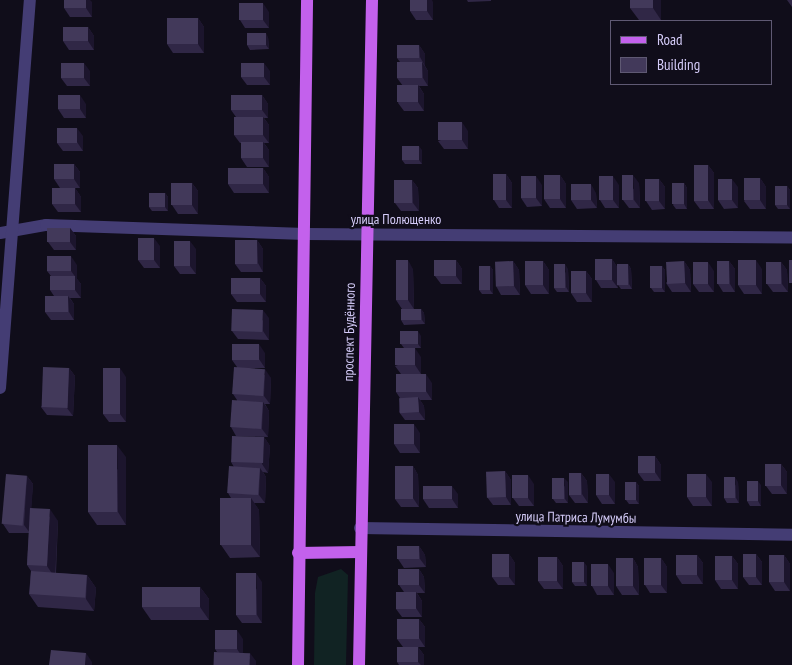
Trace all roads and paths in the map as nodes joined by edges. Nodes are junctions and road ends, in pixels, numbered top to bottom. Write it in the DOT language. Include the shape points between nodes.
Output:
graph roads {
  1 [pos="30,0"];
  2 [pos="307,0"];
  3 [pos="372,0"];
  4 [pos="6,233"];
  5 [pos="305,234"];
  6 [pos="366,234"];
  7 [pos="792,237"];
  8 [pos="0,388"];
  9 [pos="360,528"];
  10 [pos="792,535"];
  11 [pos="298,552"];
  12 [pos="360,552"];
  13 [pos="298,665"];
  14 [pos="359,665"];
  1 -- 4 [label="street"];
  2 -- 5 [label="main road"];
  3 -- 6 [label="main road, проспект Будённого"];
  4 -- 5 [label="street, улица Полющенко" via="46,225"];
  4 -- 8 [label="street"];
  5 -- 6 [label="street, улица Полющенко"];
  5 -- 11 [label="main road"];
  6 -- 7 [label="street, улица Полющенко"];
  6 -- 9 [label="main road, проспект Будённого"];
  9 -- 10 [label="street, улица Патриса Лумумбы"];
  9 -- 12 [label="main road, проспект Будённого"];
  11 -- 12 [label="main road"];
  11 -- 13 [label="main road"];
  12 -- 14 [label="main road, проспект Будённого"];
}
